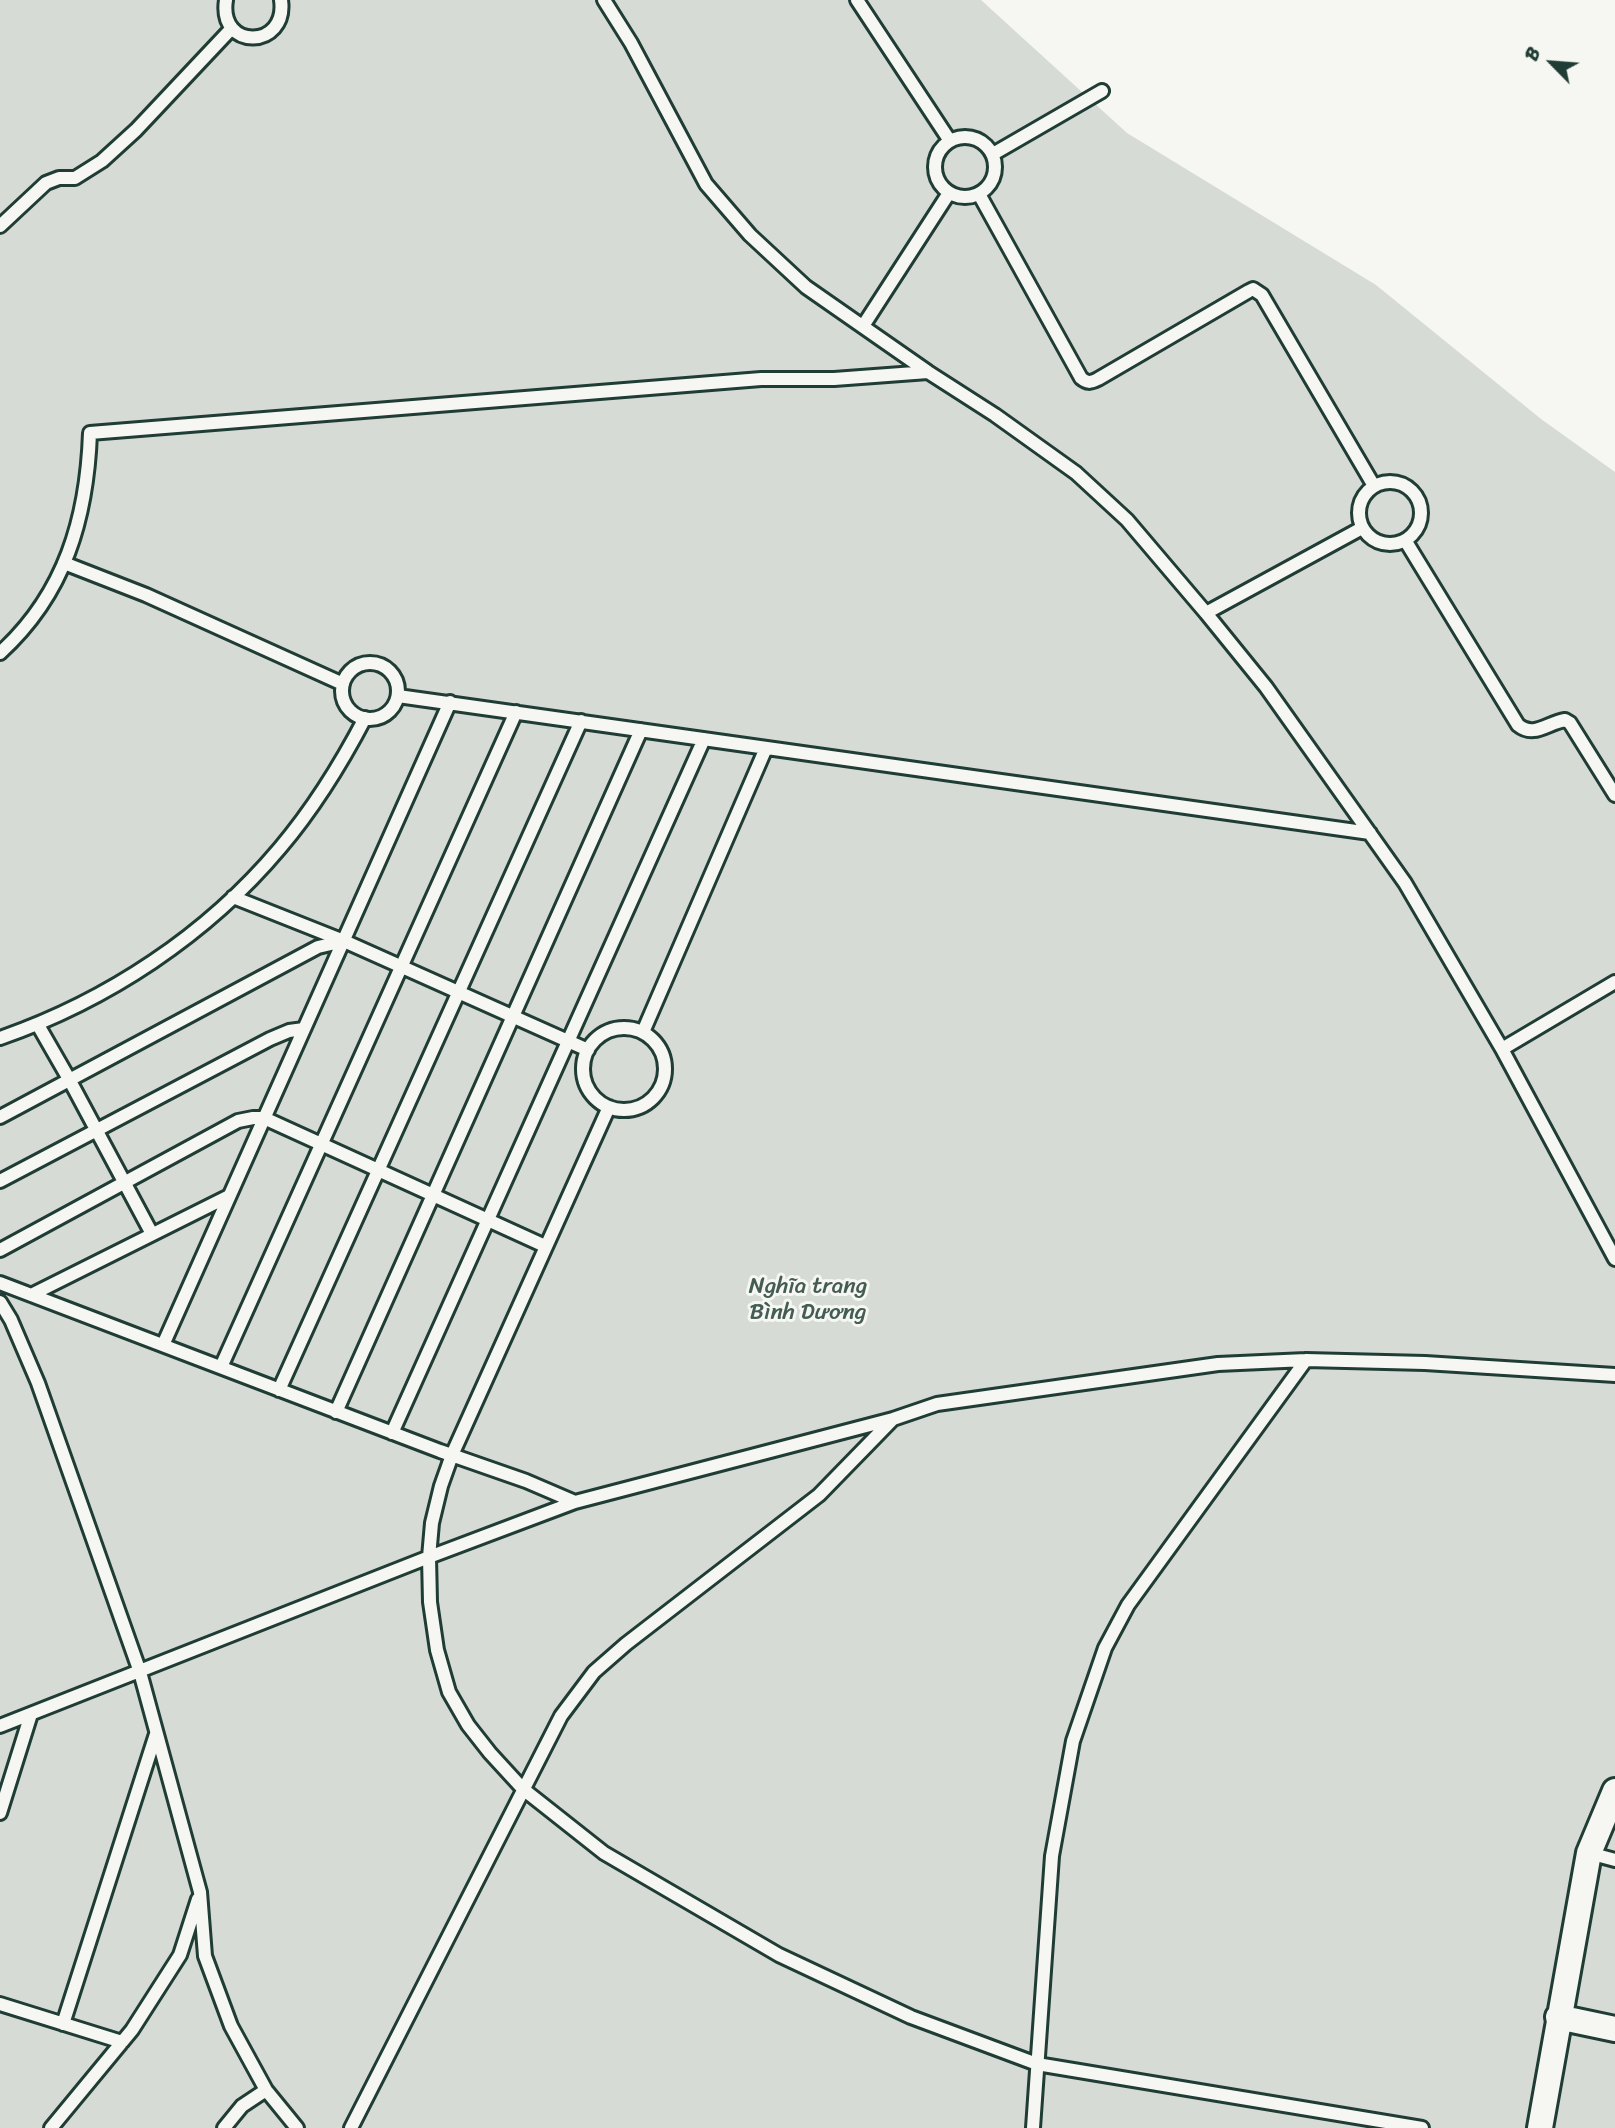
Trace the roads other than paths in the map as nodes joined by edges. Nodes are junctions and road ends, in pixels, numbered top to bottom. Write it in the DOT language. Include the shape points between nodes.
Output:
graph roads {
  1 [pos="226,0"];
  2 [pos="281,0"];
  3 [pos="604,0"];
  4 [pos="857,0"];
  5 [pos="232,29"];
  6 [pos="1102,92"];
  7 [pos="950,141"];
  8 [pos="993,154"];
  9 [pos="949,193"];
  10 [pos="979,194"];
  11 [pos="0,226"];
  12 [pos="863,326"];
  13 [pos="928,372"];
  14 [pos="1374,486"];
  15 [pos="1363,528"];
  16 [pos="1405,540"];
  17 [pos="64,563"];
  18 [pos="1206,613"];
  19 [pos="0,653"];
  20 [pos="343,684"];
  21 [pos="398,696"];
  22 [pos="450,702"];
  23 [pos="516,712"];
  24 [pos="365,718"];
  25 [pos="581,721"];
  26 [pos="641,730"];
  27 [pos="704,739"];
  28 [pos="766,748"];
  29 [pos="1615,795"];
  30 [pos="1370,833"];
  31 [pos="233,897"];
  32 [pos="344,941"];
  33 [pos="401,966"];
  34 [pos="1615,982"];
  35 [pos="459,992"];
  36 [pos="513,1016"];
  37 [pos="38,1025"];
  38 [pos="304,1029"];
  39 [pos="643,1032"];
  40 [pos="0,1038"];
  41 [pos="568,1041"];
  42 [pos="1502,1049"];
  43 [pos="588,1050"];
  44 [pos="69,1079"];
  45 [pos="609,1107"];
  46 [pos="0,1117"];
  47 [pos="264,1118"];
  48 [pos="96,1131"];
  49 [pos="321,1143"];
  50 [pos="379,1170"];
  51 [pos="0,1181"];
  52 [pos="124,1183"];
  53 [pos="433,1195"];
  54 [pos="229,1196"];
  55 [pos="488,1219"];
  56 [pos="152,1234"];
  57 [pos="545,1246"];
  58 [pos="0,1250"];
  59 [pos="1615,1259"];
  60 [pos="0,1283"];
  61 [pos="31,1295"];
  62 [pos="0,1302"];
  63 [pos="163,1345"];
  64 [pos="1306,1360"];
  65 [pos="221,1367"];
  66 [pos="1615,1375"];
  67 [pos="279,1390"];
  68 [pos="337,1412"];
  69 [pos="893,1419"];
  70 [pos="392,1433"];
  71 [pos="453,1455"];
  72 [pos="575,1502"];
  73 [pos="429,1557"];
  74 [pos="140,1672"];
  75 [pos="31,1714"];
  76 [pos="0,1726"];
  77 [pos="157,1733"];
  78 [pos="523,1789"];
  79 [pos="1615,1791"];
  80 [pos="0,1812"];
  81 [pos="1589,1853"];
  82 [pos="1615,1860"];
  83 [pos="200,1892"];
  84 [pos="0,2004"];
  85 [pos="1558,2017"];
  86 [pos="63,2024"];
  87 [pos="1615,2029"];
  88 [pos="122,2042"];
  89 [pos="1037,2064"];
  90 [pos="266,2090"];
  91 [pos="51,2128"];
  92 [pos="224,2128"];
  93 [pos="297,2128"];
  94 [pos="351,2128"];
  95 [pos="1033,2128"];
  96 [pos="1422,2128"];
  97 [pos="1540,2128"];
  1 -- 5 [label="lane" via="226,18"];
  2 -- 5 [label="lane" via="280,18 270,33 253,38"];
  3 -- 12 [label="lane" via="706,184 750,235 806,287"];
  4 -- 7 [label="lane"];
  5 -- 11 [label="lane" via="102,161 75,178 46,183"];
  6 -- 8 [label="lane"];
  7 -- 8 [label="lane" via="969,137"];
  7 -- 9 [label="lane" via="935,163 938,182"];
  8 -- 10 [label="lane" via="992,180"];
  9 -- 10 [label="lane" via="957,197"];
  9 -- 12 [label="lane"];
  10 -- 14 [label="lane" via="1080,378 1086,382 1098,379 1253,289 1262,295"];
  12 -- 13 [label="lane"];
  13 -- 17 [label="lane" via="761,379 89,433 85,495"];
  13 -- 18 [label="lane" via="1076,473 1127,520"];
  14 -- 15 [label="lane" via="1359,509"];
  14 -- 16 [label="lane" via="1402,484 1417,497 1418,525"];
  15 -- 16 [label="lane" via="1377,541"];
  15 -- 18 [label="lane"];
  16 -- 29 [label="lane" via="1518,725 1533,732 1556,721 1570,723"];
  17 -- 19 [label="lane" via="43,603"];
  17 -- 20 [label="lane"];
  18 -- 30 [label="lane" via="1266,687"];
  20 -- 21 [label="lane" via="352,669 378,664 393,674"];
  20 -- 24 [label="lane" via="347,708"];
  21 -- 22 [label="lane"];
  21 -- 24 [label="lane" via="385,715"];
  22 -- 23 [label="lane"];
  22 -- 32 [label="lane"];
  23 -- 25 [label="lane"];
  23 -- 33 [label="lane"];
  24 -- 31 [label="lane" via="307,813"];
  25 -- 26 [label="lane"];
  25 -- 35 [label="lane"];
  26 -- 27 [label="lane"];
  26 -- 36 [label="lane"];
  27 -- 28 [label="lane"];
  27 -- 41 [label="lane"];
  28 -- 30 [label="lane"];
  28 -- 39 [label="lane"];
  30 -- 42 [label="lane" via="1405,883"];
  31 -- 32 [label="lane"];
  31 -- 37 [label="lane" via="149,964"];
  32 -- 33 [label="lane"];
  32 -- 38 [label="lane"];
  32 -- 44 [label="lane" via="318,947"];
  33 -- 35 [label="lane"];
  33 -- 49 [label="lane"];
  34 -- 42 [label="lane"];
  35 -- 36 [label="lane"];
  35 -- 50 [label="lane"];
  36 -- 41 [label="lane"];
  36 -- 53 [label="lane"];
  37 -- 40 [label="lane"];
  37 -- 44 [label="lane"];
  38 -- 47 [label="lane"];
  38 -- 48 [label="lane" via="270,1039"];
  39 -- 43 [label="lane" via="610,1030"];
  39 -- 45 [label="lane" via="664,1061 661,1086 645,1104 633,1109"];
  41 -- 43 [label="lane"];
  41 -- 55 [label="lane"];
  42 -- 59 [label="lane"];
  43 -- 45 [label="lane" via="583,1064 586,1085"];
  44 -- 46 [label="lane"];
  44 -- 48 [label="lane"];
  45 -- 57 [label="lane"];
  47 -- 49 [label="lane"];
  47 -- 52 [label="lane" via="238,1121"];
  47 -- 54 [label="lane"];
  48 -- 51 [label="lane"];
  48 -- 52 [label="lane"];
  49 -- 50 [label="lane"];
  49 -- 65 [label="lane"];
  50 -- 53 [label="lane"];
  50 -- 67 [label="lane"];
  52 -- 56 [label="lane"];
  52 -- 58 [label="lane"];
  53 -- 55 [label="lane"];
  53 -- 68 [label="lane"];
  54 -- 56 [label="lane"];
  54 -- 63 [label="lane"];
  55 -- 57 [label="lane"];
  55 -- 70 [label="lane"];
  56 -- 61 [label="lane"];
  57 -- 71 [label="lane"];
  60 -- 61 [label="lane"];
  61 -- 63 [label="lane"];
  62 -- 74 [label="lane" via="38,1383"];
  63 -- 65 [label="lane"];
  64 -- 66 [label="lane"];
  64 -- 69 [label="lane" via="1217,1364 937,1404"];
  64 -- 89 [label="lane" via="1128,1605 1105,1648 1073,1741 1052,1856"];
  65 -- 67 [label="lane"];
  67 -- 68 [label="lane"];
  68 -- 70 [label="lane"];
  69 -- 72 [label="lane"];
  69 -- 78 [label="lane" via="819,1495 594,1672 561,1716"];
  70 -- 71 [label="lane"];
  71 -- 72 [label="lane"];
  71 -- 73 [label="lane" via="435,1510"];
  72 -- 73 [label="lane"];
  73 -- 74 [label="lane"];
  73 -- 78 [label="lane" via="437,1650 449,1692 468,1725"];
  74 -- 75 [label="lane"];
  74 -- 77 [label="lane"];
  75 -- 76 [label="lane"];
  75 -- 80 [label="lane"];
  77 -- 83 [label="lane"];
  77 -- 86 [label="lane"];
  78 -- 89 [label="lane" via="604,1853 779,1955 911,2017"];
  78 -- 94 [label="lane"];
  79 -- 81 [label="street"];
  81 -- 82 [label="lane"];
  81 -- 85 [label="street"];
  83 -- 88 [label="lane" via="180,1955"];
  83 -- 90 [label="lane" via="205,1956 232,2026"];
  84 -- 86 [label="lane"];
  85 -- 87 [label="street"];
  85 -- 97 [label="street"];
  86 -- 88 [label="lane"];
  88 -- 91 [label="lane"];
  89 -- 95 [label="lane"];
  89 -- 96 [label="lane"];
  90 -- 92 [label="lane" via="242,2106"];
  90 -- 93 [label="lane"];
}
